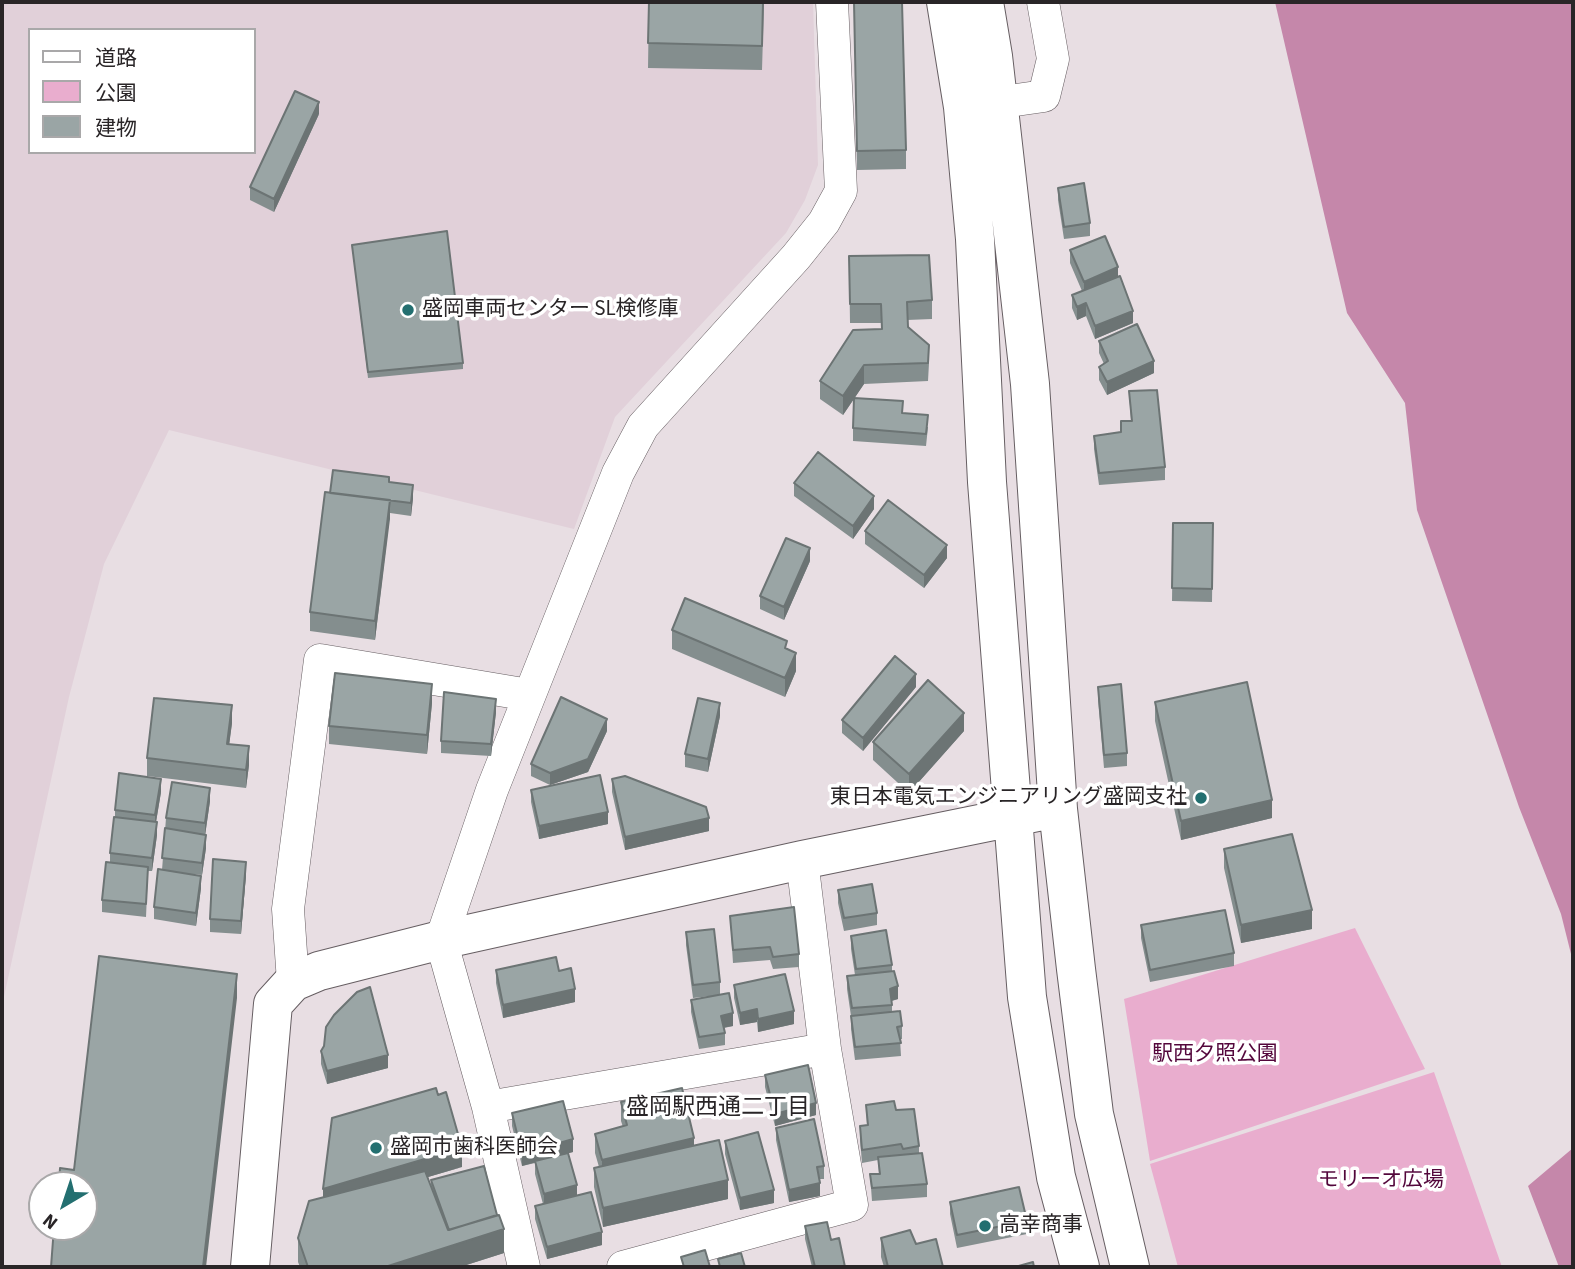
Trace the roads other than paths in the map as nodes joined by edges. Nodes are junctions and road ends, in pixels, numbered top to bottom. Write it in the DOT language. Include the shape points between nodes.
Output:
graph roads {
  1 [pos="832,2"];
  2 [pos="946,2"];
  3 [pos="984,2"];
  4 [pos="1043,2"];
  5 [pos="981,105"];
  6 [pos="529,695"];
  7 [pos="1058,809"];
  8 [pos="1012,815"];
  9 [pos="802,860"];
  10 [pos="441,940"];
  11 [pos="293,982"];
  12 [pos="825,1049"];
  13 [pos="488,1107"];
  14 [pos="250,1267"];
  15 [pos="524,1267"];
  16 [pos="623,1267"];
  17 [pos="1080,1267"];
  18 [pos="1130,1267"];
  1 -- 6 [label="street" via="841,191 796,257 643,426 618,473"];
  2 -- 5 [label="street"];
  3 -- 5 [label="street"];
  4 -- 5 [label="street" via="1053,59 1044,96"];
  5 -- 7 [label="street" via="1030,384"];
  5 -- 8 [label="street" via="975,239 987,482"];
  6 -- 10 [label="street"];
  6 -- 11 [label="street" via="320,660 288,909"];
  7 -- 8 [label="street"];
  7 -- 18 [label="street" via="1094,1114"];
  8 -- 9 [label="street"];
  8 -- 17 [label="street" via="1027,997 1056,1177"];
  9 -- 10 [label="street"];
  9 -- 12 [label="street"];
  10 -- 11 [label="street"];
  10 -- 13 [label="street"];
  11 -- 14 [label="street" via="274,1004"];
  12 -- 13 [label="street"];
  12 -- 16 [label="street" via="852,1205"];
  13 -- 15 [label="street"];
}
